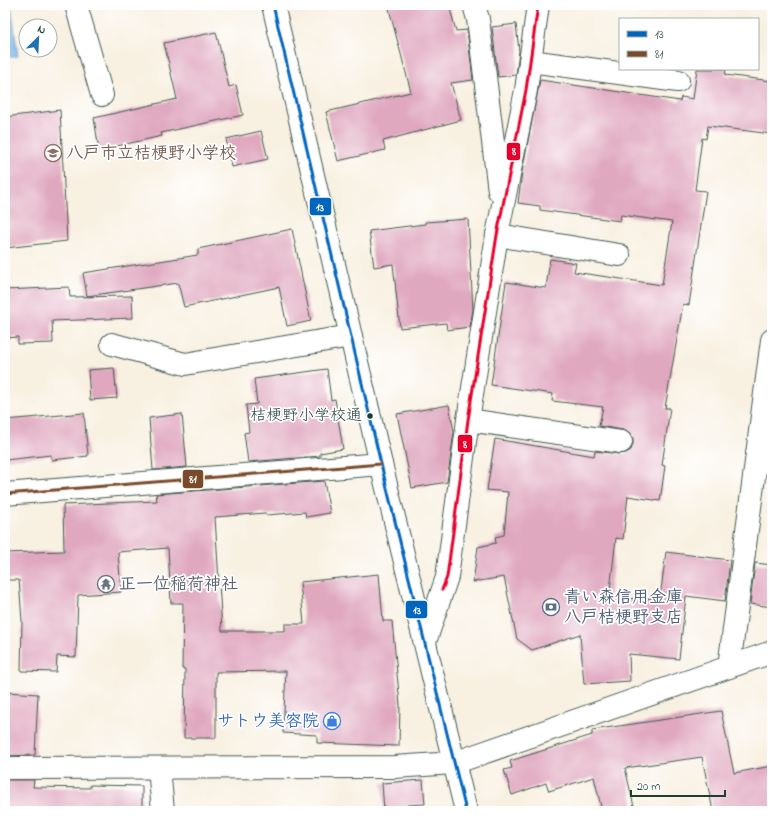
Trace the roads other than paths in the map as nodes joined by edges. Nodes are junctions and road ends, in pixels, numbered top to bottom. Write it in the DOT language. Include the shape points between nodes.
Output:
graph roads {
  1 [pos="76,5"];
  2 [pos="273,5"];
  3 [pos="474,5"];
  4 [pos="538,5"];
  5 [pos="530,61"];
  6 [pos="678,81"];
  7 [pos="102,95"];
  8 [pos="501,210"];
  9 [pos="497,235"];
  10 [pos="619,255"];
  11 [pos="351,336"];
  12 [pos="772,340"];
  13 [pos="112,344"];
  14 [pos="468,420"];
  15 [pos="621,442"];
  16 [pos="381,464"];
  17 [pos="5,494"];
  18 [pos="425,642"];
  19 [pos="772,652"];
  20 [pos="729,667"];
  21 [pos="454,762"];
  22 [pos="5,768"];
  23 [pos="159,768"];
  24 [pos="163,811"];
  25 [pos="466,811"];
  1 -- 7 [label="street"];
  2 -- 11 [label="street"];
  3 -- 8 [label="street" via="479,27"];
  4 -- 5 [label="street"];
  5 -- 6 [label="street"];
  5 -- 8 [label="street"];
  8 -- 9 [label="street"];
  9 -- 10 [label="street"];
  9 -- 14 [label="street"];
  11 -- 13 [label="street" via="184,364"];
  11 -- 16 [label="street"];
  12 -- 20 [label="street"];
  14 -- 15 [label="street"];
  14 -- 18 [label="street" via="447,577"];
  16 -- 17 [label="street"];
  16 -- 18 [label="street"];
  18 -- 21 [label="street"];
  19 -- 20 [label="street"];
  20 -- 21 [label="street"];
  21 -- 23 [label="street" via="394,767"];
  21 -- 25 [label="street"];
  22 -- 23 [label="street"];
  23 -- 24 [label="street"];
}
